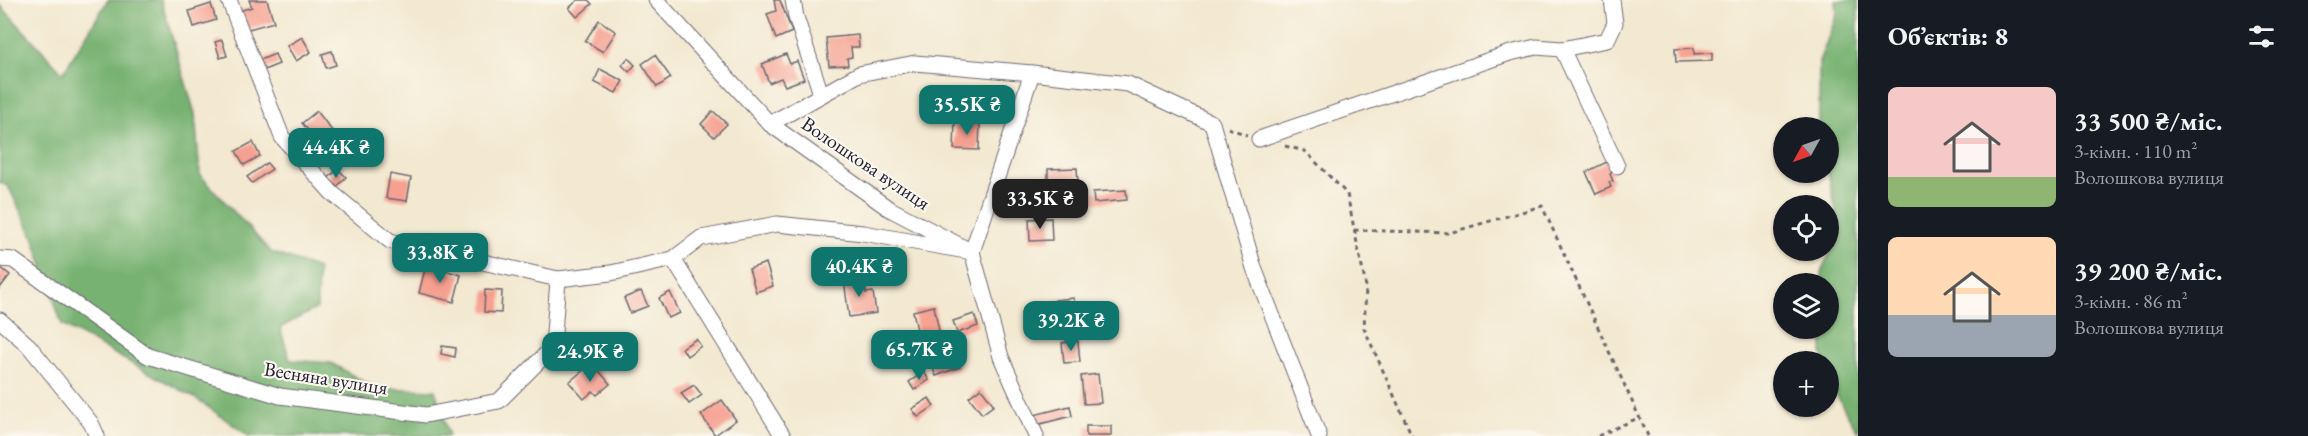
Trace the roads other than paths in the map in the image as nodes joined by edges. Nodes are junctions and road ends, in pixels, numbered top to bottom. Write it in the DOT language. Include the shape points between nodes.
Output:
graph roads {
  1 [pos="229,0"];
  2 [pos="656,0"];
  3 [pos="793,0"];
  4 [pos="1612,0"];
  5 [pos="1562,49"];
  6 [pos="1032,73"];
  7 [pos="821,94"];
  8 [pos="770,124"];
  9 [pos="1259,139"];
  10 [pos="1617,166"];
  11 [pos="972,252"];
  12 [pos="673,259"];
  13 [pos="0,260"];
  14 [pos="558,279"];
  15 [pos="0,320"];
  16 [pos="97,436"];
  17 [pos="783,436"];
  18 [pos="1036,436"];
  19 [pos="1319,436"];
  1 -- 14 [label="street, Волошкова вулиця" via="282,137 332,194 390,242"];
  2 -- 8 [label="street, Волошкова вулиця"];
  3 -- 7 [label="street"];
  4 -- 5 [label="street" via="1615,23 1607,40"];
  5 -- 9 [label="street" via="1536,47 1510,53"];
  5 -- 10 [label="street"];
  6 -- 7 [label="street, Волошкова вулиця" via="915,63 859,74"];
  6 -- 11 [label="street"];
  6 -- 19 [label="street, Волошкова вулиця" via="1128,84 1212,123 1254,268"];
  7 -- 8 [label="street, Волошкова вулиця"];
  8 -- 11 [label="street, Волошкова вулиця" via="888,208"];
  11 -- 12 [label="street, Волошкова вулиця" via="863,233 777,224 701,238"];
  11 -- 18 [label="street" via="1001,357"];
  12 -- 14 [label="street, Волошкова вулиця" via="611,273"];
  12 -- 17 [label="street"];
  13 -- 14 [label="street, Весняна вулиця" via="13,260 148,356 280,396 426,415 500,401 553,347"];
  15 -- 16 [label="street" via="29,346 91,423"];
}
